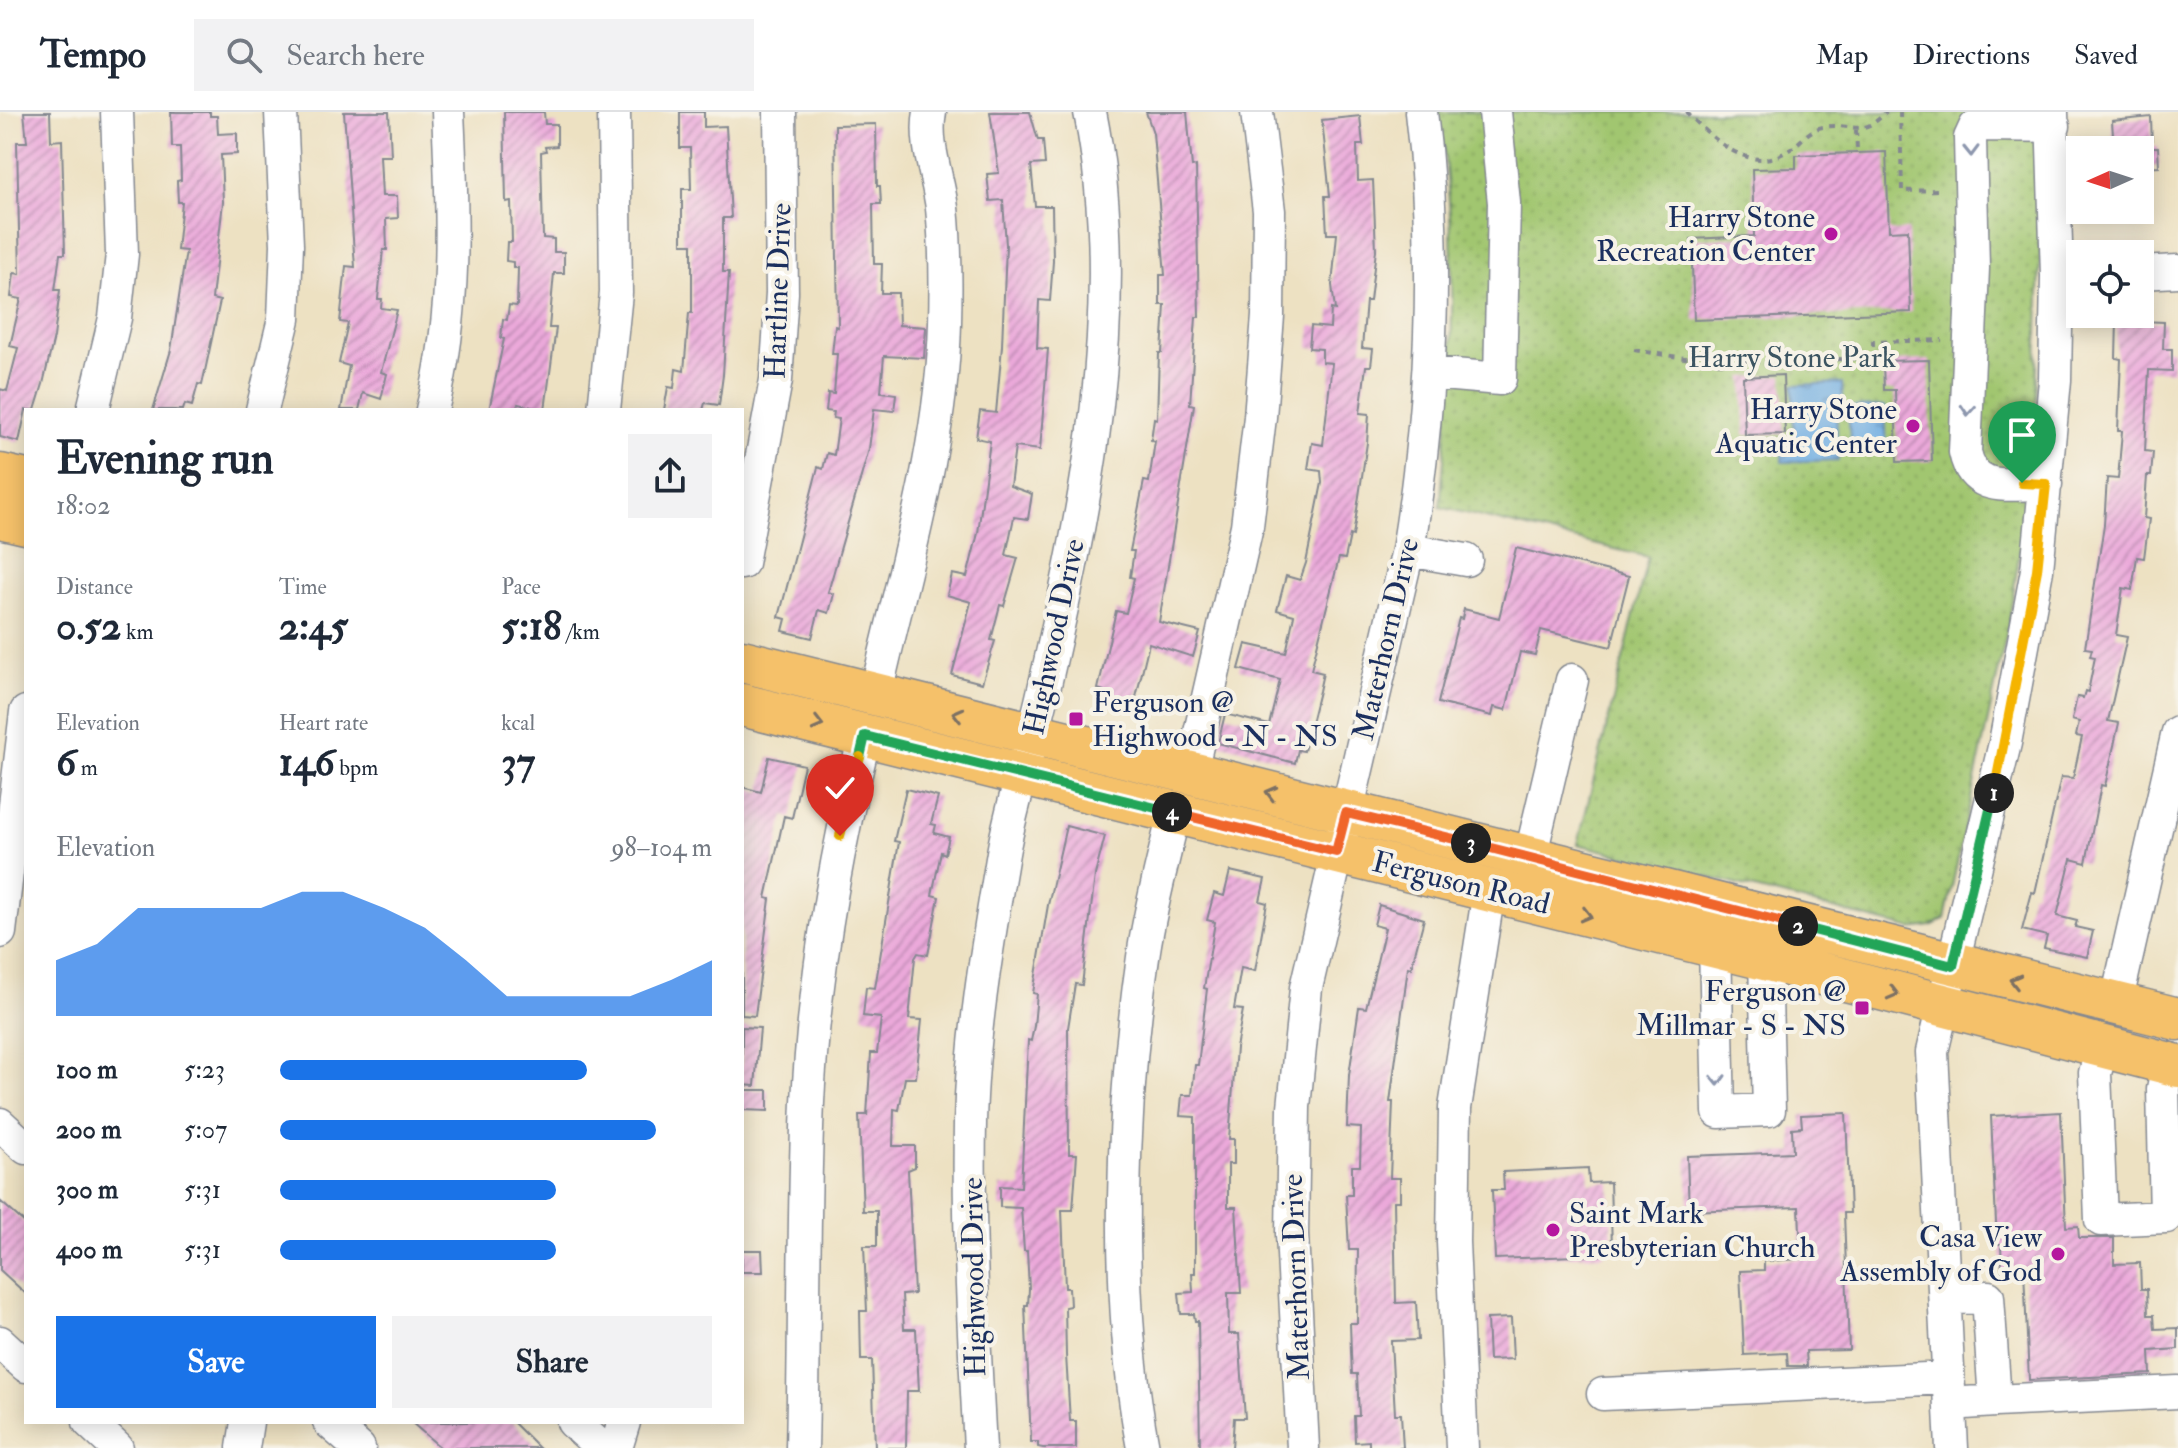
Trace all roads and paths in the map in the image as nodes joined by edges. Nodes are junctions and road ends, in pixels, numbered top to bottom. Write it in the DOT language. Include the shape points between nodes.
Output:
graph roads {
  1 [pos="117,112"];
  2 [pos="281,112"];
  3 [pos="448,112"];
  4 [pos="614,112"];
  5 [pos="780,112"];
  6 [pos="930,112"];
  7 [pos="1090,112"];
  8 [pos="1257,112"];
  9 [pos="1421,112"];
  10 [pos="1495,112"];
  11 [pos="1686,112"];
  12 [pos="1886,112"];
  13 [pos="1900,112"];
  14 [pos="2045,121"];
  15 [pos="1856,130"];
  16 [pos="1857,150"];
  17 [pos="1941,190"];
  18 [pos="2066,257"];
  19 [pos="2178,271"];
  20 [pos="2154,272"];
  21 [pos="2066,298"];
  22 [pos="1942,340"];
  23 [pos="1634,350"];
  24 [pos="1430,373"];
  25 [pos="93,408"];
  26 [pos="262,408"];
  27 [pos="433,408"];
  28 [pos="604,408"];
  29 [pos="0,475"];
  30 [pos="24,481"];
  31 [pos="2046,484"];
  32 [pos="0,517"];
  33 [pos="24,523"];
  34 [pos="1408,550"];
  35 [pos="744,552"];
  36 [pos="1466,560"];
  37 [pos="744,661"];
  38 [pos="1572,680"];
  39 [pos="876,693"];
  40 [pos="744,706"];
  41 [pos="24,729"];
  42 [pos="2178,732"];
  43 [pos="1033,733"];
  44 [pos="865,736"];
  45 [pos="1191,772"];
  46 [pos="1023,775"];
  47 [pos="1174,813"];
  48 [pos="1341,832"];
  49 [pos="1530,858"];
  50 [pos="1489,891"];
  51 [pos="0,932"];
  52 [pos="1715,946"];
  53 [pos="1765,959"];
  54 [pos="1953,966"];
  55 [pos="2116,1004"];
  56 [pos="1943,1006"];
  57 [pos="2178,1019"];
  58 [pos="2102,1048"];
  59 [pos="2173,1064"];
  60 [pos="0,1124"];
  61 [pos="24,1146"];
  62 [pos="2172,1217"];
  63 [pos="1945,1298"];
  64 [pos="0,1342"];
  65 [pos="24,1364"];
  66 [pos="1949,1391"];
  67 [pos="2178,1392"];
  68 [pos="1603,1394"];
  69 [pos="1995,1401"];
  70 [pos="91,1424"];
  71 [pos="247,1424"];
  72 [pos="331,1424"];
  73 [pos="575,1424"];
  74 [pos="623,1424"];
  75 [pos="117,1448"];
  76 [pos="243,1448"];
  77 [pos="359,1448"];
  78 [pos="602,1448"];
  79 [pos="616,1448"];
  80 [pos="802,1448"];
  81 [pos="980,1448"];
  82 [pos="1143,1448"];
  83 [pos="1303,1448"];
  84 [pos="1462,1448"];
  85 [pos="1952,1448"];
  1 -- 25 [label="street" via="122,254 115,318"];
  2 -- 26 [label="street" via="287,245 284,319"];
  3 -- 27 [label="street" via="451,303"];
  4 -- 28 [label="street" via="616,293"];
  5 -- 35 [label="street, Hartline Drive" via="782,293 776,380"];
  6 -- 39 [label="street" via="927,128 945,253 943,358 929,461"];
  7 -- 43 [label="street, Highwood Drive" via="1102,170 1105,222 1097,407 1077,534"];
  8 -- 45 [label="street" via="1269,211 1260,417 1247,526"];
  9 -- 24 [label="street, Materhorn Drive" via="1429,178"];
  10 -- 24 [label="street" via="1504,203 1500,379"];
  11 -- 15 [label="path" via="1748,160 1773,158 1821,127"];
  12 -- 15 [label="path"];
  13 -- 17 [label="path" via="1902,191"];
  14 -- 18 [label="street"];
  14 -- 31 [label="street, one-way" via="1975,127 1970,138 1973,282 1965,452 1975,478"];
  15 -- 16 [label="path"];
  19 -- 20 [label="street"];
  21 -- 31 [label="street"];
  22 -- 23 [label="path" via="1873,342 1873,358 1716,363"];
  24 -- 34 [label="street, Materhorn Drive"];
  29 -- 30 [label="main road"];
  31 -- 54 [label="street" via="2037,570 2005,743"];
  32 -- 33 [label="main road"];
  34 -- 36 [label="street"];
  34 -- 48 [label="street, Materhorn Drive"];
  37 -- 39 [label="main road, Ferguson Road"];
  38 -- 49 [label="street"];
  43 -- 39 [label="main road, Ferguson Road, one-way"];
  40 -- 44 [label="main road, Ferguson Road, one-way"];
  41 -- 51 [label="street"];
  42 -- 55 [label="street"];
  43 -- 45 [label="main road, Ferguson Road"];
  43 -- 46 [label="street, Highwood Drive"];
  44 -- 46 [label="main road, Ferguson Road"];
  44 -- 80 [label="street" via="840,836 821,958 808,1099"];
  48 -- 45 [label="main road, Ferguson Road, one-way"];
  46 -- 47 [label="main road, Ferguson Road"];
  46 -- 81 [label="street, Highwood Drive" via="1004,848 984,972 970,1120"];
  47 -- 48 [label="main road, Ferguson Road"];
  47 -- 82 [label="street" via="1145,947 1130,1063 1125,1234"];
  48 -- 49 [label="main road, Ferguson Road"];
  48 -- 50 [label="main road, Ferguson Road"];
  48 -- 83 [label="street, Materhorn Drive" via="1306,988 1294,1107 1292,1234"];
  49 -- 54 [label="main road, Ferguson Road"];
  50 -- 52 [label="main road, Ferguson Road, one-way"];
  50 -- 84 [label="street" via="1455,1108 1453,1242"];
  52 -- 53 [label="main road, Ferguson Road"];
  52 -- 53 [label="street, one-way" via="1719,1112 1769,1110"];
  53 -- 56 [label="main road, Ferguson Road, one-way"];
  55 -- 54 [label="main road, Ferguson Road, one-way"];
  54 -- 56 [label="street"];
  55 -- 57 [label="main road, Ferguson Road"];
  56 -- 58 [label="main road, Ferguson Road"];
  56 -- 63 [label="street" via="1932,1052"];
  58 -- 59 [label="main road, Ferguson Road"];
  58 -- 62 [label="street" via="2095,1073 2101,1220"];
  59 -- 62 [label="street" via="2163,1089"];
  60 -- 61 [label="street"];
  63 -- 66 [label="street"];
  63 -- 69 [label="street" via="1988,1297"];
  64 -- 65 [label="street"];
  66 -- 68 [label="street"];
  66 -- 69 [label="street"];
  66 -- 85 [label="street"];
  67 -- 69 [label="street"];
  70 -- 75 [label="street"];
  71 -- 76 [label="street"];
  72 -- 77 [label="street"];
  73 -- 78 [label="street"];
  74 -- 79 [label="street"];
}
